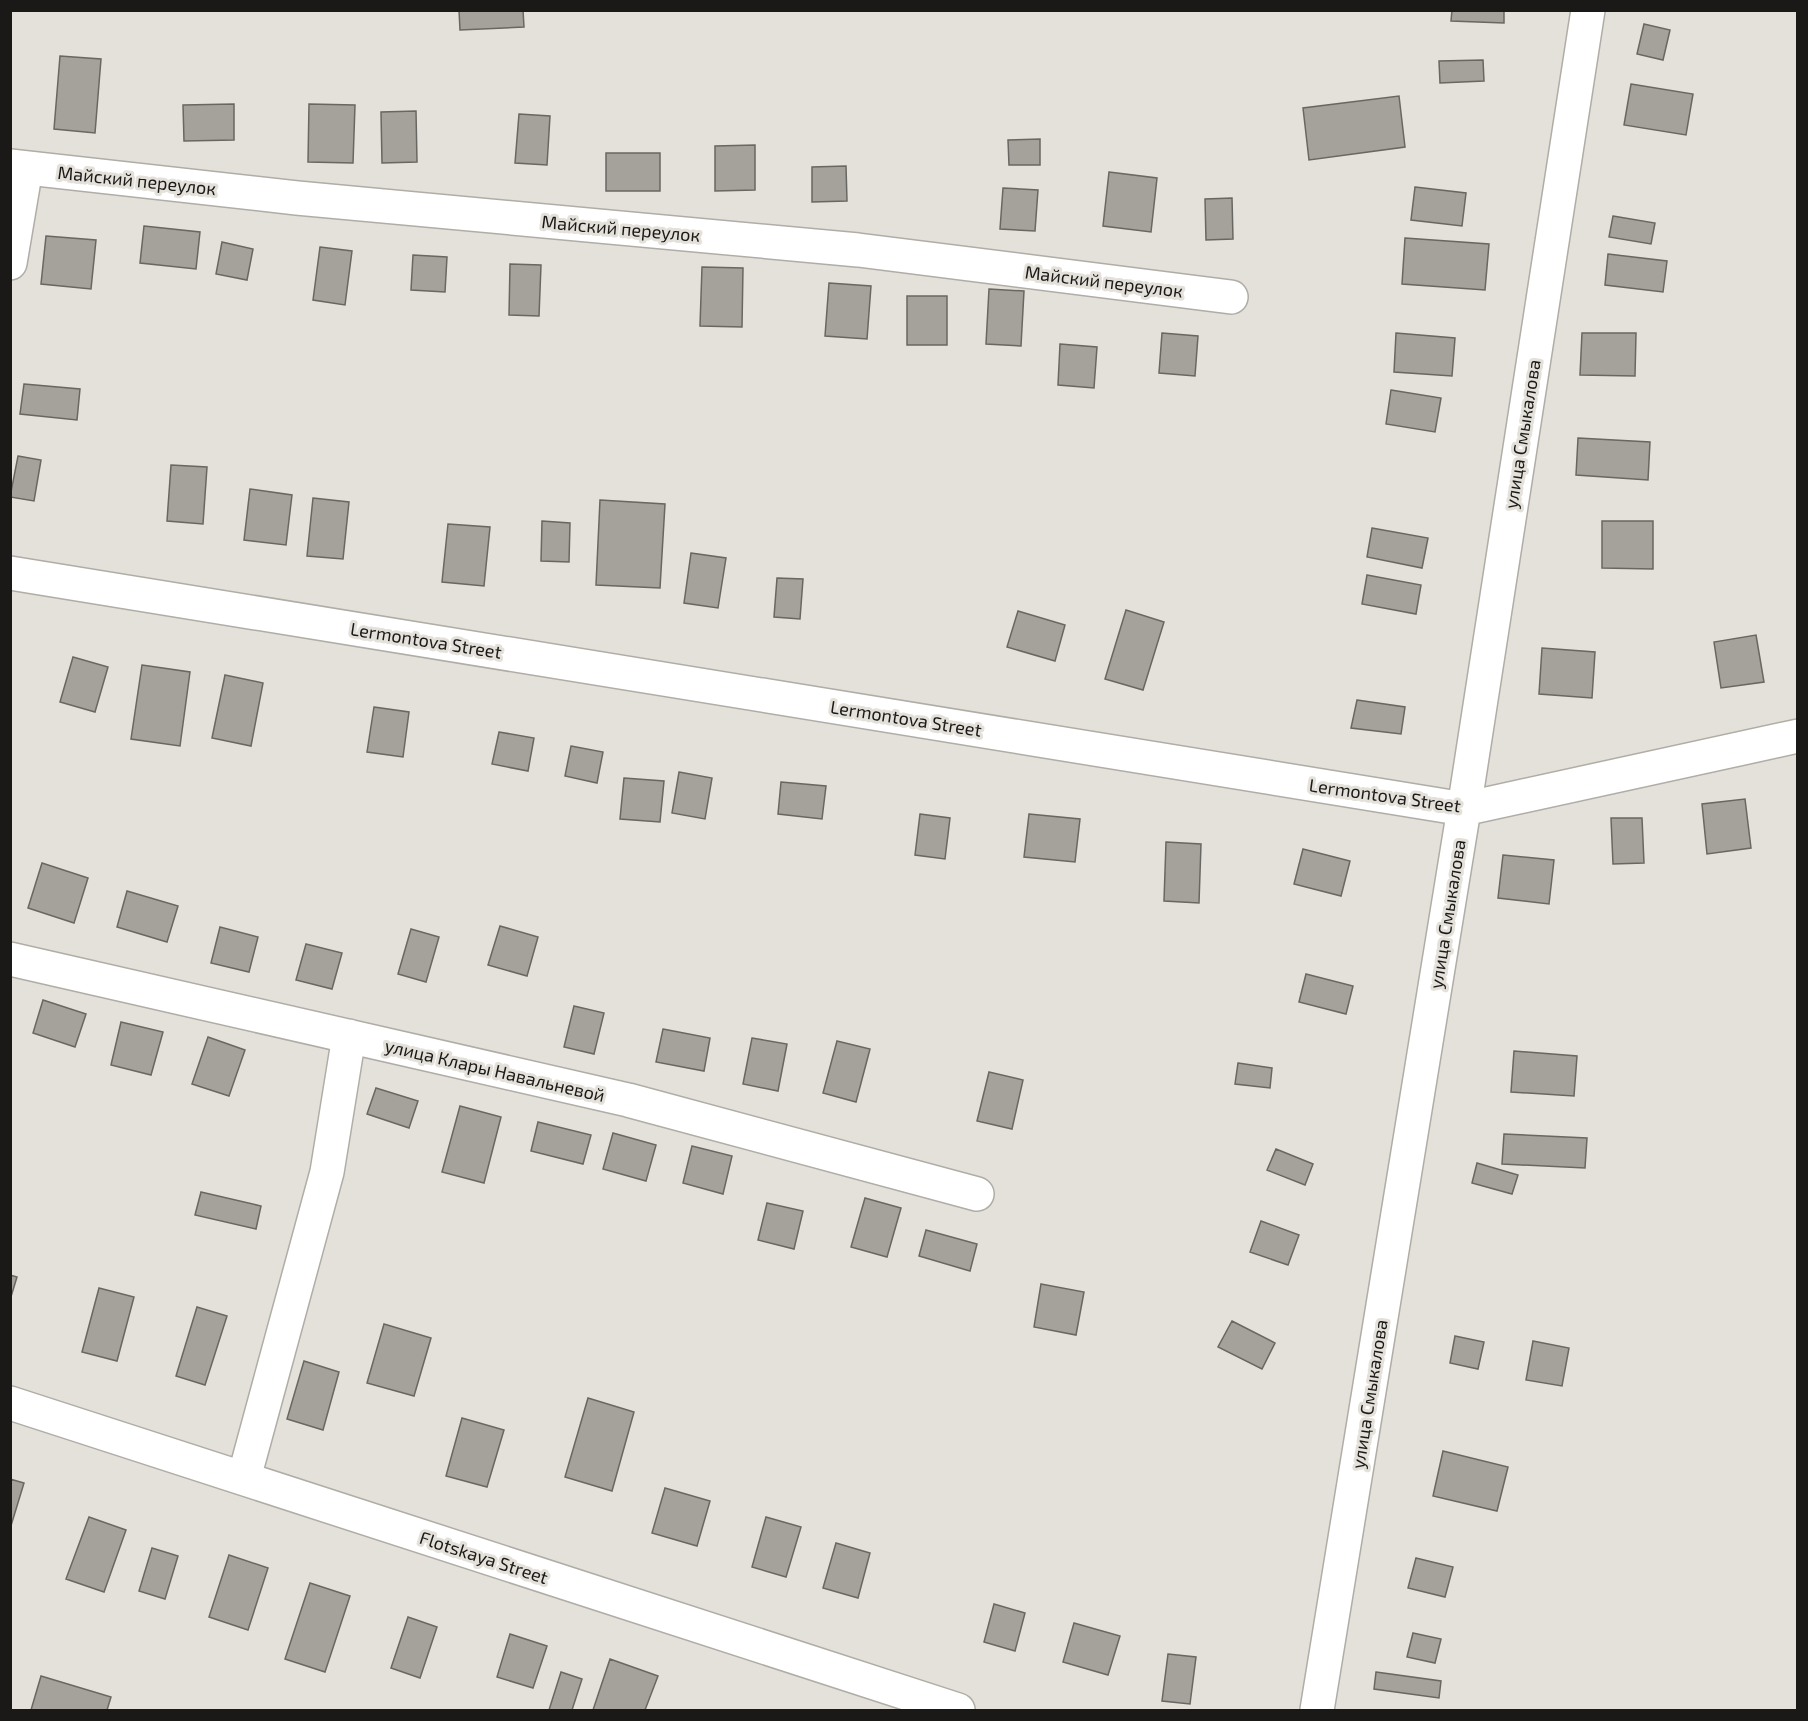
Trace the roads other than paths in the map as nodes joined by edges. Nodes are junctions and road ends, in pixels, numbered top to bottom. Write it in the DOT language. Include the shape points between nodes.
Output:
graph roads {
  1 [pos="1588,10"];
  2 [pos="18,167"];
  3 [pos="10,263"];
  4 [pos="1231,297"];
  5 [pos="10,573"];
  6 [pos="1797,736"];
  7 [pos="1464,809"];
  8 [pos="10,959"];
  9 [pos="349,1036"];
  10 [pos="977,1194"];
  11 [pos="10,1403"];
  12 [pos="243,1479"];
  13 [pos="958,1710"];
  14 [pos="1317,1710"];
  1 -- 7 [label="street, улица Смыкалова"];
  2 -- 3 [label="street"];
  2 -- 4 [label="street, Майский переулок" via="297,198 858,250"];
  5 -- 7 [label="street, Lermontova Street"];
  6 -- 7 [label="street, Lermontova Street"];
  7 -- 14 [label="street, улица Смыкалова"];
  8 -- 9 [label="street, улица Клары Навальневой"];
  9 -- 10 [label="street, улица Клары Навальневой" via="628,1100"];
  9 -- 12 [label="street" via="327,1172"];
  11 -- 12 [label="street, Flotskaya Street"];
  12 -- 13 [label="street, Flotskaya Street"];
}
